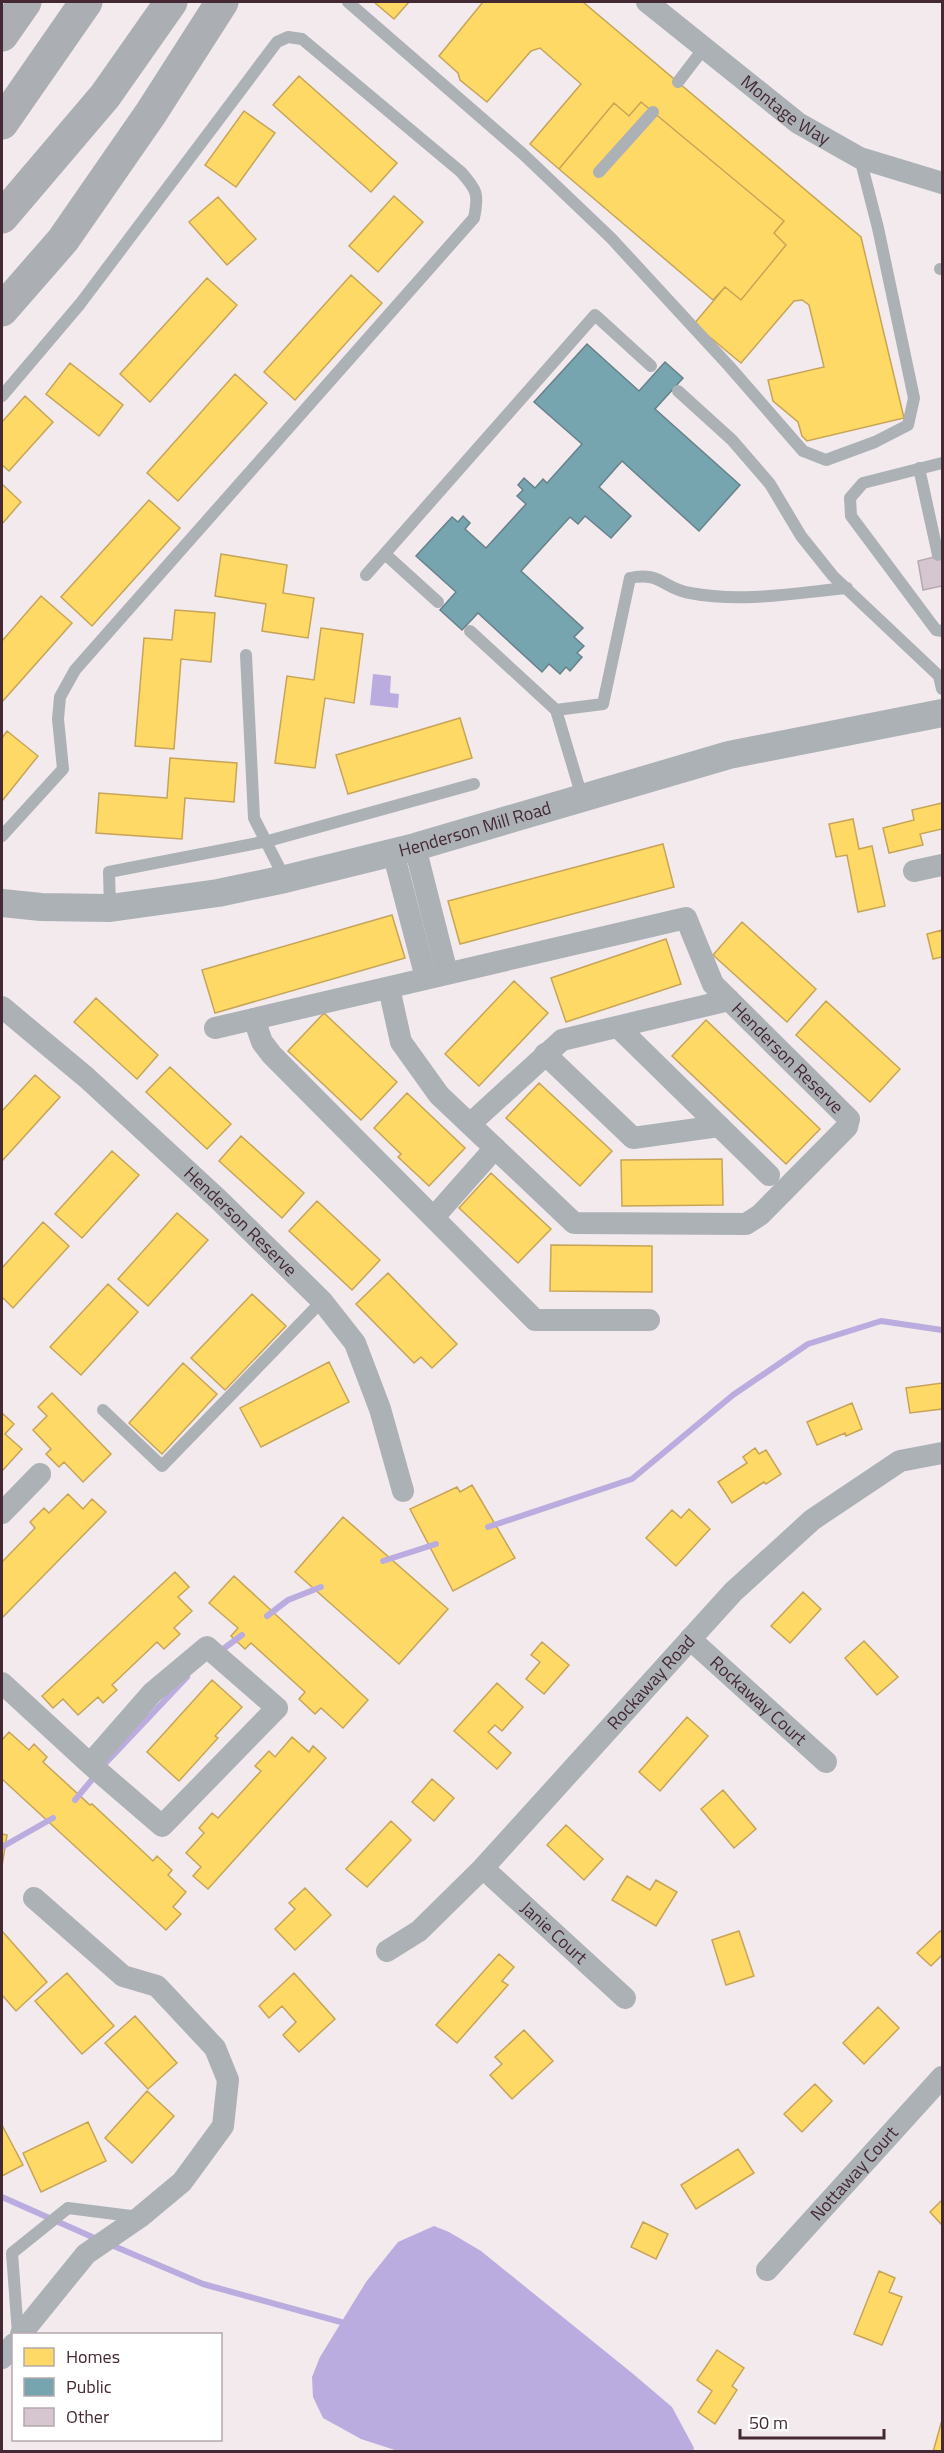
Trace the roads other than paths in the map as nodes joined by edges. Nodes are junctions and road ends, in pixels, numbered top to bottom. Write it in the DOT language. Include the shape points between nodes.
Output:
graph roads {
  1 [pos="25,2"];
  2 [pos="86,2"];
  3 [pos="146,2"];
  4 [pos="171,2"];
  5 [pos="222,2"];
  6 [pos="348,2"];
  7 [pos="648,2"];
  8 [pos="2,35"];
  9 [pos="704,48"];
  10 [pos="678,82"];
  11 [pos="653,112"];
  12 [pos="2,123"];
  13 [pos="860,158"];
  14 [pos="600,172"];
  15 [pos="942,183"];
  16 [pos="2,204"];
  17 [pos="2,217"];
  18 [pos="2,310"];
  19 [pos="651,366"];
  20 [pos="678,391"];
  21 [pos="2,396"];
  22 [pos="942,463"];
  23 [pos="919,468"];
  24 [pos="385,554"];
  25 [pos="938,555"];
  26 [pos="366,575"];
  27 [pos="847,588"];
  28 [pos="438,602"];
  29 [pos="470,631"];
  30 [pos="942,631"];
  31 [pos="246,656"];
  32 [pos="942,689"];
  33 [pos="556,710"];
  34 [pos="942,713"];
  35 [pos="474,784"];
  36 [pos="582,797"];
  37 [pos="2,836"];
  38 [pos="268,841"];
  39 [pos="404,850"];
  40 [pos="942,865"];
  41 [pos="914,871"];
  42 [pos="285,879"];
  43 [pos="2,903"];
  44 [pos="110,908"];
  45 [pos="437,975"];
  46 [pos="389,988"];
  47 [pos="729,1000"];
  48 [pos="2,1007"];
  49 [pos="254,1019"];
  50 [pos="618,1027"];
  51 [pos="215,1028"];
  52 [pos="545,1054"];
  53 [pos="470,1124"];
  54 [pos="719,1126"];
  55 [pos="495,1148"];
  56 [pos="769,1175"];
  57 [pos="434,1217"];
  58 [pos="322,1301"];
  59 [pos="649,1320"];
  60 [pos="103,1410"];
  61 [pos="942,1453"];
  62 [pos="40,1474"];
  63 [pos="403,1491"];
  64 [pos="2,1513"];
  65 [pos="690,1639"];
  66 [pos="2,1683"];
  67 [pos="826,1762"];
  68 [pos="90,1764"];
  69 [pos="483,1868"];
  70 [pos="34,1898"];
  71 [pos="387,1951"];
  72 [pos="625,1998"];
  73 [pos="942,2077"];
  74 [pos="140,2217"];
  75 [pos="767,2270"];
  76 [pos="15,2333"];
  77 [pos="18,2333"];
  78 [pos="12,2342"];
  79 [pos="2,2358"];
  1 -- 8 [label="highway"];
  2 -- 12 [label="highway"];
  3 -- 16 [label="highway"];
  4 -- 17 [label="highway" via="105,96"];
  5 -- 18 [label="highway" via="63,240"];
  6 -- 13 [label="lane" via="523,154 603,230 803,451 826,460 908,425 914,398"];
  7 -- 9 [label="street, Montage Way"];
  9 -- 10 [label="lane"];
  9 -- 13 [label="street, Montage Way" via="798,123"];
  11 -- 14 [label="lane"];
  13 -- 15 [label="street, Montage Way"];
  19 -- 24 [label="lane" via="595,315"];
  20 -- 27 [label="lane" via="732,440 770,484 801,536"];
  21 -- 37 [label="lane" via="80,304 277,42 288,37 302,39 461,172 476,189 474,218 75,670 60,697 63,769"];
  22 -- 23 [label="lane"];
  23 -- 25 [label="lane"];
  23 -- 30 [label="lane" via="863,483 850,498 851,516 936,630"];
  24 -- 26 [label="lane"];
  24 -- 28 [label="lane"];
  27 -- 32 [label="lane" via="939,676"];
  27 -- 33 [label="lane" via="723,599 686,593 646,574 630,578 603,704"];
  29 -- 33 [label="lane"];
  31 -- 38 [label="lane" via="254,818"];
  33 -- 36 [label="lane"];
  34 -- 36 [label="street, Henderson Mill Road" via="729,754"];
  35 -- 38 [label="lane"];
  36 -- 39 [label="street, Henderson Mill Road"];
  38 -- 42 [label="lane"];
  38 -- 44 [label="lane" via="109,872"];
  39 -- 42 [label="street, Henderson Mill Road"];
  39 -- 45 [label="street"];
  40 -- 41 [label="street"];
  42 -- 44 [label="street, Henderson Mill Road"];
  43 -- 44 [label="street, Henderson Mill Road"];
  45 -- 46 [label="street, Henderson Reserve"];
  45 -- 47 [label="street, Henderson Reserve" via="686,918 713,984"];
  46 -- 49 [label="street, Henderson Reserve"];
  46 -- 53 [label="street, Henderson Reserve" via="401,1042 439,1095"];
  47 -- 50 [label="street, Henderson Reserve"];
  47 -- 55 [label="street, Henderson Reserve" via="849,1119 847,1127 747,1224 574,1223"];
  48 -- 58 [label="street, Henderson Reserve" via="104,1093"];
  49 -- 51 [label="street, Henderson Reserve"];
  49 -- 57 [label="street" via="262,1042 272,1055"];
  50 -- 52 [label="street, Henderson Reserve" via="562,1040"];
  50 -- 54 [label="street"];
  52 -- 53 [label="street, Henderson Reserve"];
  52 -- 54 [label="street" via="633,1137"];
  53 -- 55 [label="street, Henderson Reserve"];
  54 -- 56 [label="street"];
  55 -- 57 [label="street"];
  57 -- 59 [label="street" via="535,1320"];
  58 -- 60 [label="lane" via="162,1466"];
  58 -- 63 [label="street, Henderson Reserve" via="354,1343 380,1409"];
  61 -- 65 [label="street, Rockaway Road" via="900,1461 812,1520 733,1592"];
  62 -- 64 [label="street"];
  65 -- 67 [label="street, Rockaway Court"];
  65 -- 69 [label="street, Rockaway Road"];
  66 -- 68 [label="street"];
  68 -- 68 [label="street" via="162,1826 277,1708 207,1647 152,1693"];
  69 -- 71 [label="street, Rockaway Road" via="419,1931"];
  69 -- 72 [label="street, Janie Court"];
  70 -- 74 [label="street" via="123,1976 157,1986 215,2048 228,2080 223,2126 182,2181"];
  73 -- 75 [label="street, Nottaway Court"];
  74 -- 76 [label="lane" via="68,2208 12,2253"];
  74 -- 77 [label="street" via="86,2254"];
  78 -- 79 [label="street"];
}
